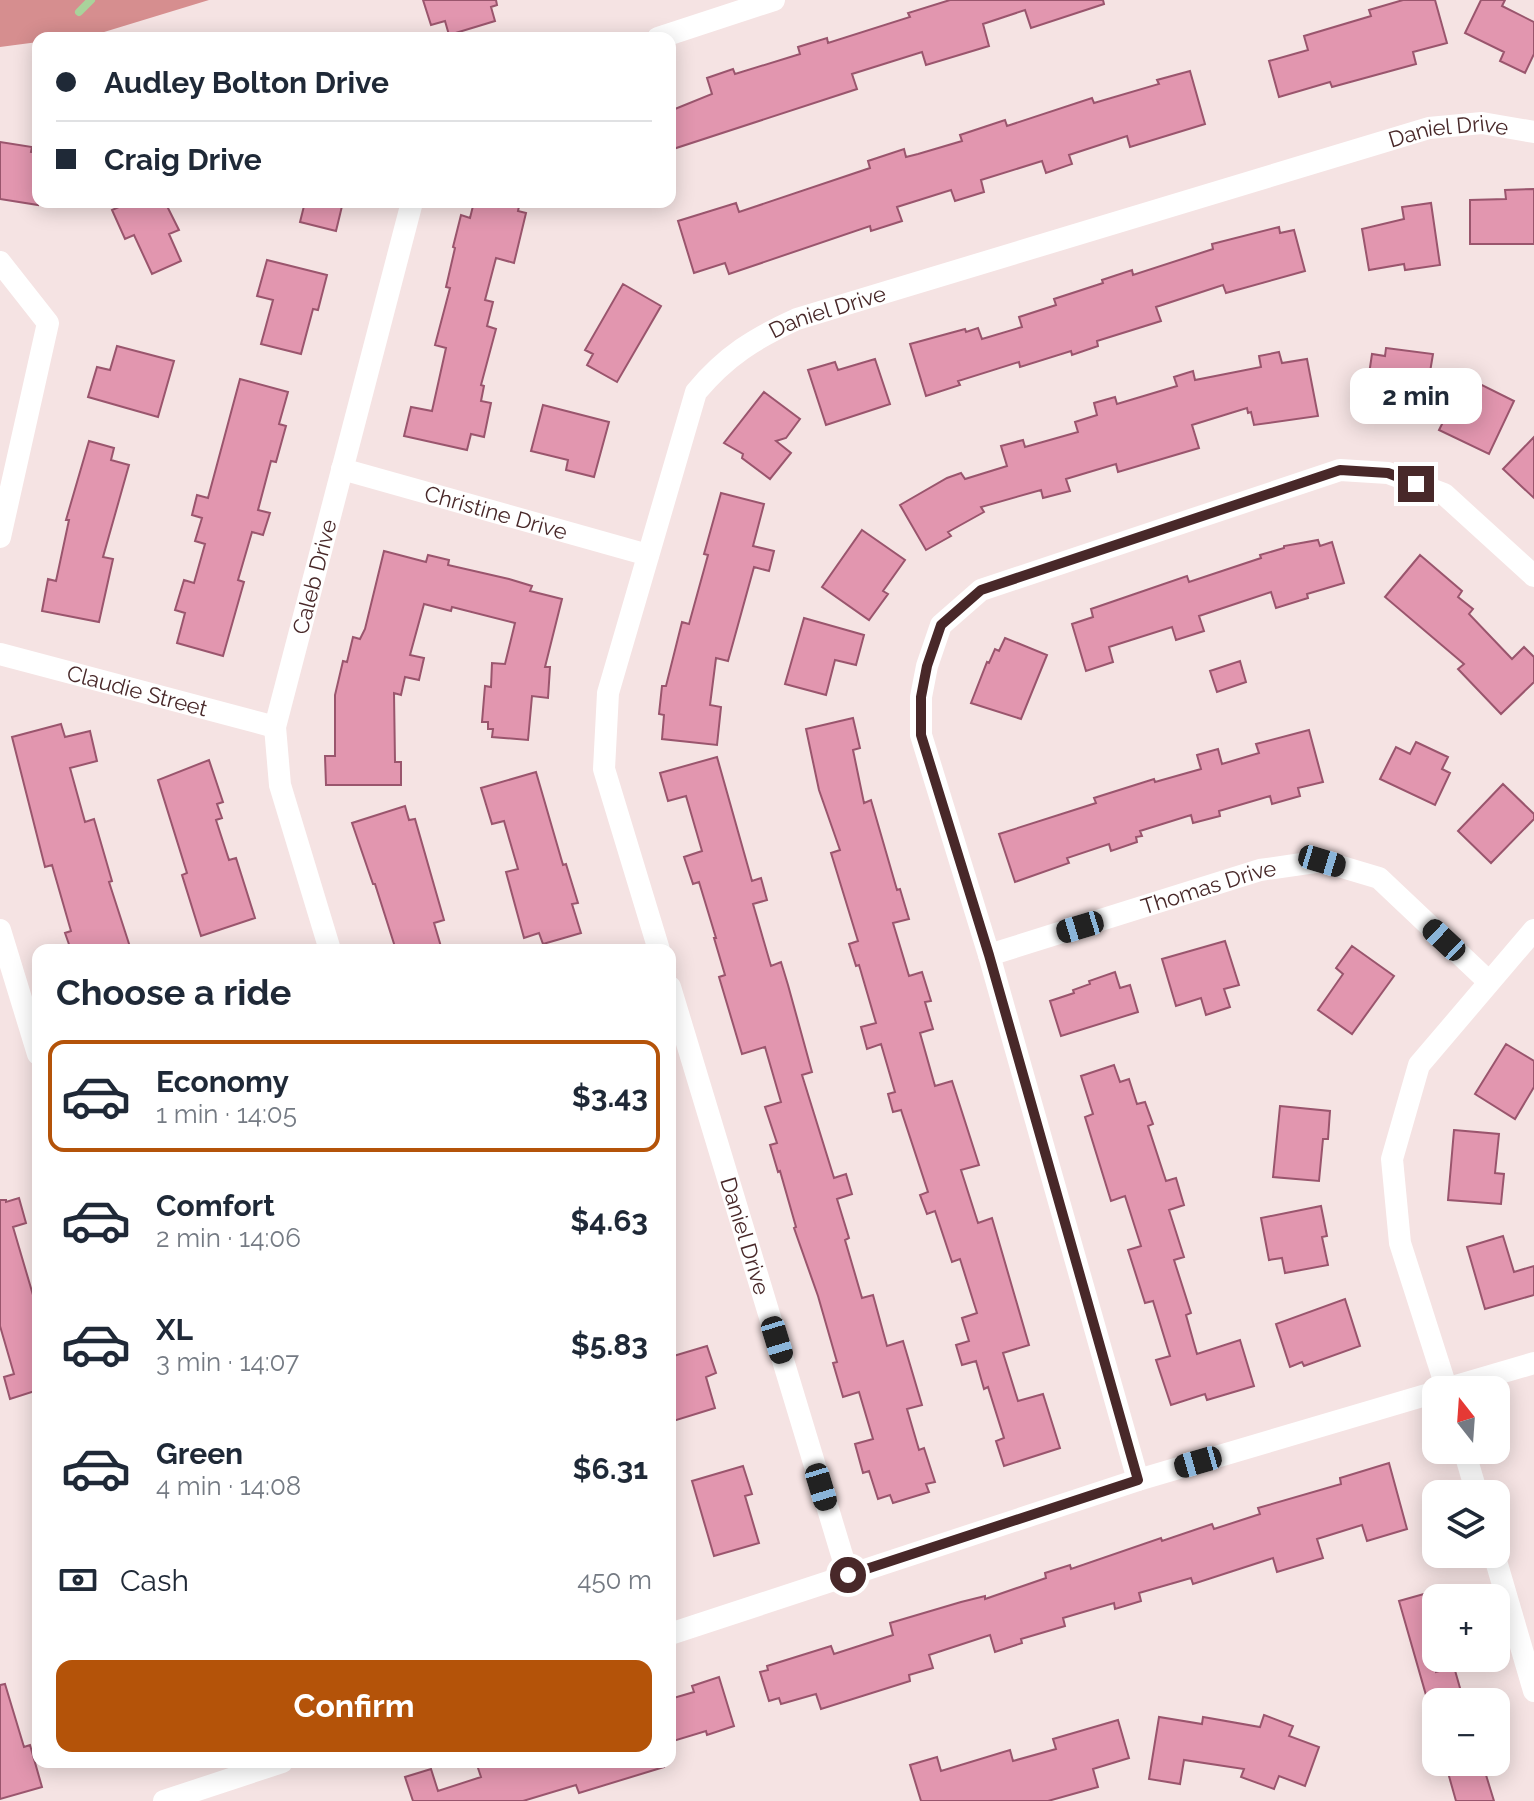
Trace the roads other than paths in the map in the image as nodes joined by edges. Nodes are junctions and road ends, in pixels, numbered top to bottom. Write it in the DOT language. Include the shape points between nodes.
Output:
graph roads {
  1 [pos="774,0"];
  2 [pos="676,32"];
  3 [pos="1534,132"];
  4 [pos="410,208"];
  5 [pos="0,262"];
  6 [pos="342,469"];
  7 [pos="0,537"];
  8 [pos="648,555"];
  9 [pos="1534,576"];
  10 [pos="0,654"];
  11 [pos="275,727"];
  12 [pos="0,930"];
  13 [pos="1534,930"];
  14 [pos="328,944"];
  15 [pos="657,944"];
  16 [pos="989,955"];
  17 [pos="1488,981"];
  18 [pos="676,1007"];
  19 [pos="32,1034"];
  20 [pos="1534,1363"];
  21 [pos="1439,1376"];
  22 [pos="1490,1376"];
  23 [pos="1422,1396"];
  24 [pos="1138,1480"];
  25 [pos="1499,1568"];
  26 [pos="848,1575"];
  27 [pos="676,1632"];
  28 [pos="1528,1647"];
  29 [pos="1534,1691"];
  30 [pos="251,1768"];
  31 [pos="164,1801"];
  1 -- 2 [label="street"];
  3 -- 8 [label="street, Daniel Drive" via="1482,123 1429,128 797,319 757,337 717,366 696,392"];
  4 -- 6 [label="street, Caleb Drive"];
  5 -- 7 [label="street" via="48,323"];
  6 -- 8 [label="street, Christine Drive"];
  6 -- 11 [label="street, Caleb Drive"];
  8 -- 15 [label="street, Daniel Drive" via="608,693 604,769"];
  9 -- 16 [label="street" via="1444,494 1388,473 1340,470 981,590 941,625 921,697 921,735"];
  10 -- 11 [label="street, Claudie Street"];
  11 -- 14 [label="street, Caleb Drive" via="280,785"];
  12 -- 19 [label="street"];
  13 -- 17 [label="street"];
  16 -- 17 [label="street, Thomas Drive" via="1260,870 1322,861 1379,878"];
  16 -- 24 [label="street"];
  17 -- 21 [label="street" via="1419,1065 1392,1159 1400,1243"];
  18 -- 26 [label="street, Daniel Drive"];
  20 -- 22 [label="street"];
  23 -- 24 [label="street"];
  24 -- 26 [label="street"];
  25 -- 28 [label="street"];
  26 -- 27 [label="street"];
  28 -- 29 [label="street"];
  30 -- 31 [label="street"];
}
